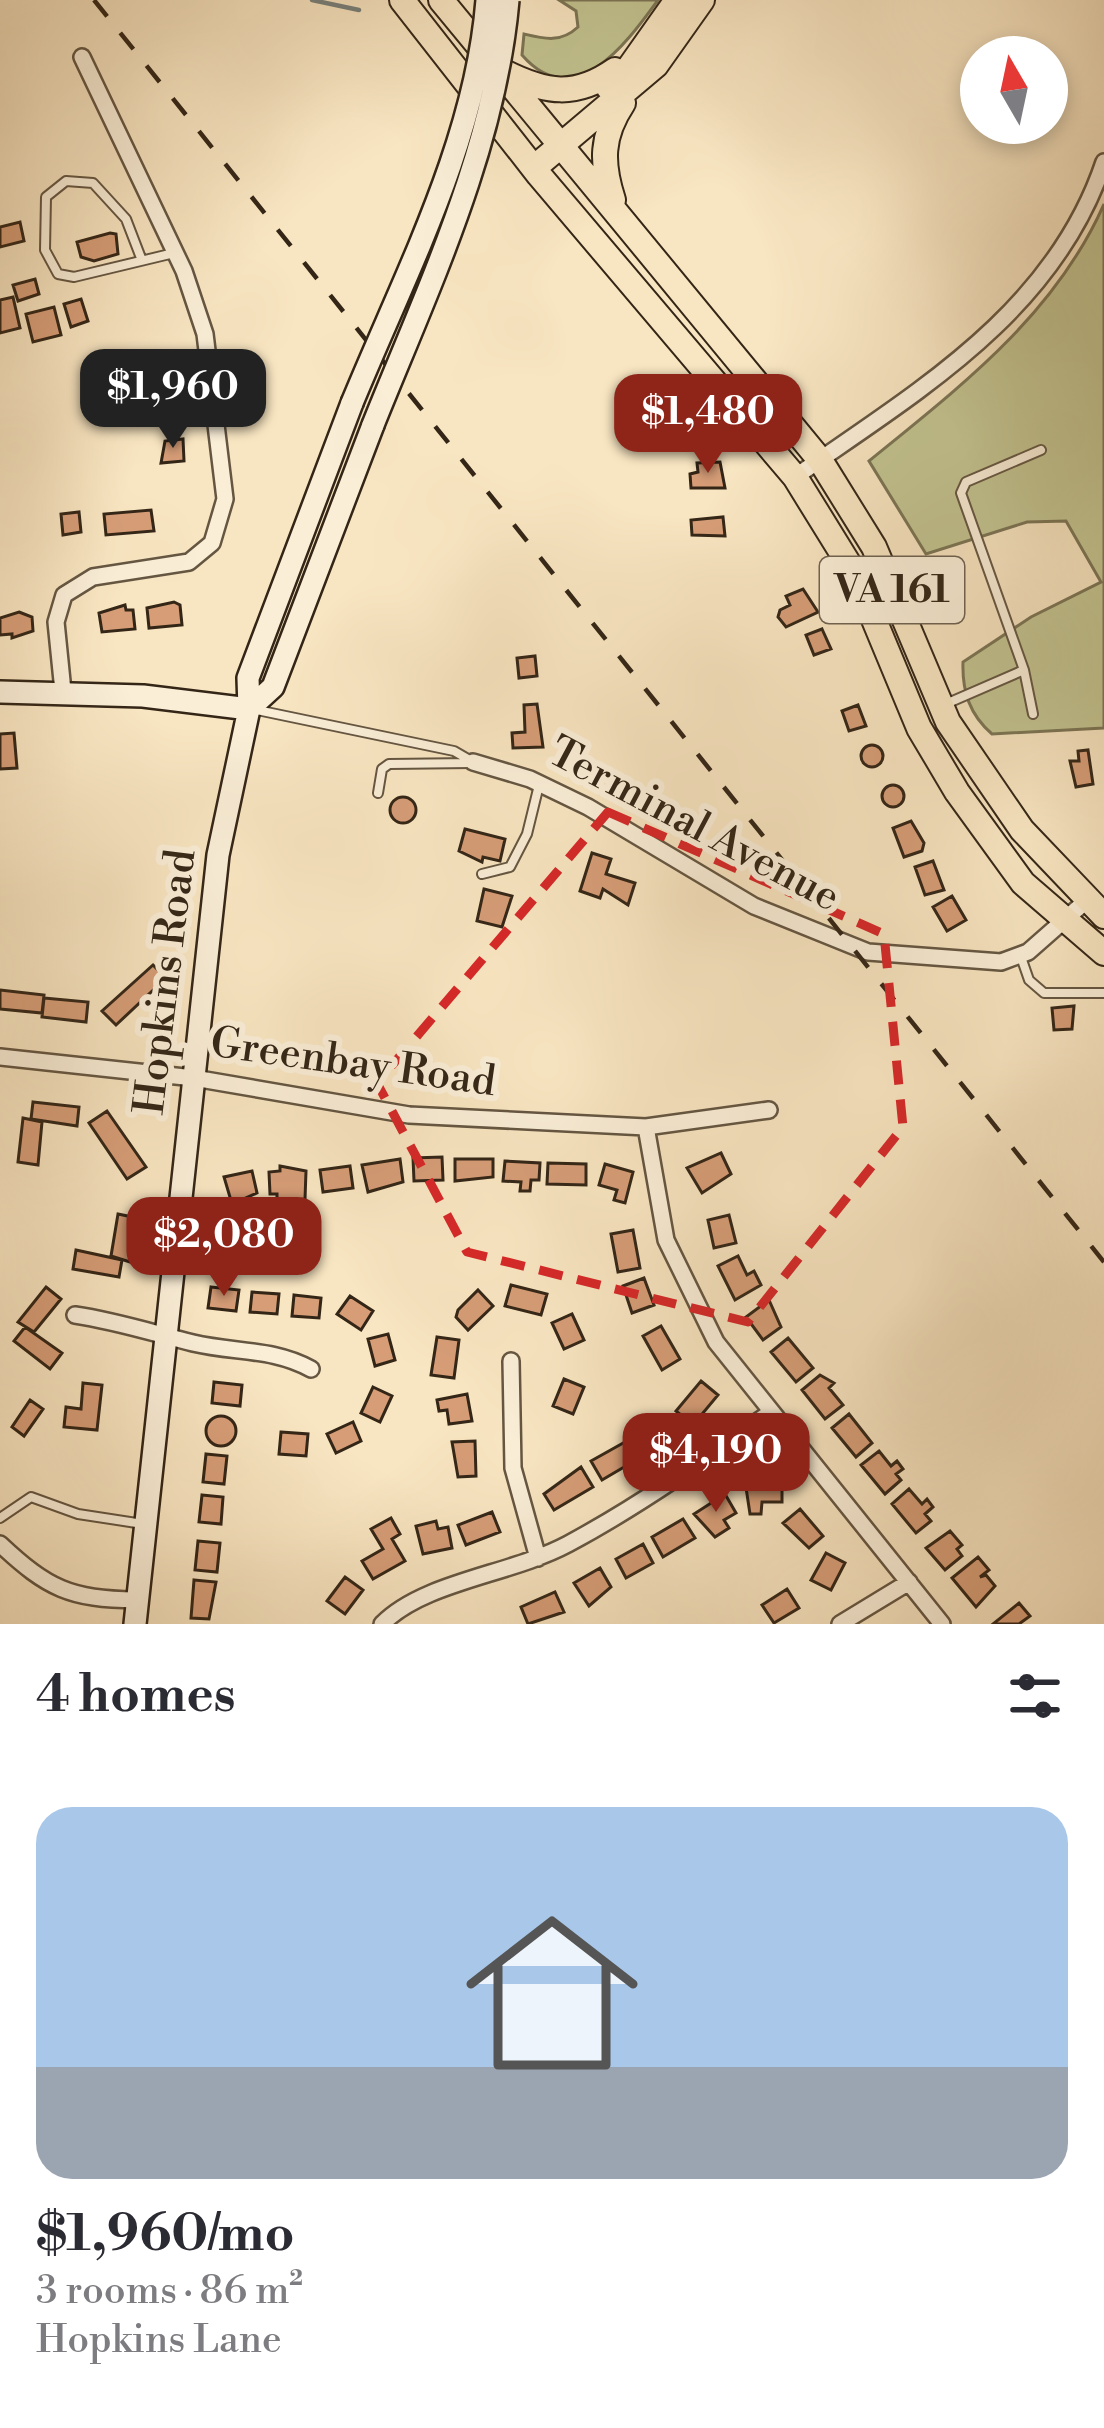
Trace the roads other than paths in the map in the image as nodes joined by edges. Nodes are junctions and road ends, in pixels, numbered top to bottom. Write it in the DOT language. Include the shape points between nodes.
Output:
graph roads {
  1 [pos="402,0"];
  2 [pos="441,0"];
  3 [pos="487,0"];
  4 [pos="508,0"];
  5 [pos="677,0"];
  6 [pos="702,0"];
  7 [pos="642,51"];
  8 [pos="82,57"];
  9 [pos="494,66"];
  10 [pos="643,78"];
  11 [pos="557,142"];
  12 [pos="1104,162"];
  13 [pos="534,168"];
  14 [pos="617,214"];
  15 [pos="175,252"];
  16 [pos="141,258"];
  17 [pos="1041,450"];
  18 [pos="820,460"];
  19 [pos="795,477"];
  20 [pos="1024,670"];
  21 [pos="63,691"];
  22 [pos="0,692"];
  23 [pos="941,706"];
  24 [pos="249,710"];
  25 [pos="1033,715"];
  26 [pos="473,762"];
  27 [pos="540,784"];
  28 [pos="378,793"];
  29 [pos="482,874"];
  30 [pos="1095,908"];
  31 [pos="1064,921"];
  32 [pos="1104,953"];
  33 [pos="1020,956"];
  34 [pos="1104,993"];
  35 [pos="0,1057"];
  36 [pos="194,1078"];
  37 [pos="769,1110"];
  38 [pos="646,1127"];
  39 [pos="75,1315"];
  40 [pos="166,1334"];
  41 [pos="511,1361"];
  42 [pos="311,1369"];
  43 [pos="771,1412"];
  44 [pos="0,1518"];
  45 [pos="145,1524"];
  46 [pos="0,1544"];
  47 [pos="538,1558"];
  48 [pos="909,1582"];
  49 [pos="136,1600"];
  50 [pos="135,1624"];
  51 [pos="382,1624"];
  52 [pos="840,1624"];
  53 [pos="942,1624"];
  1 -- 13 [label="main road, VA 161"];
  2 -- 9 [label="main road, VA 161"];
  3 -- 24 [label="main road, Hopkins Road, bridge" via="463,126 248,679"];
  4 -- 24 [label="main road, Hopkins Road, bridge" via="460,208 273,688"];
  5 -- 7 [label="main road"];
  6 -- 10 [label="main road"];
  7 -- 9 [label="main road" via="596,83 567,91 536,88"];
  7 -- 11 [label="main road"];
  8 -- 15 [label="street"];
  9 -- 11 [label="main road, VA 161"];
  10 -- 11 [label="main road"];
  10 -- 14 [label="main road" via="604,148"];
  11 -- 13 [label="main road"];
  11 -- 14 [label="main road, VA 161"];
  12 -- 18 [label="street" via="1065,244 1013,313"];
  13 -- 19 [label="main road, VA 161"];
  14 -- 18 [label="main road, VA 161"];
  15 -- 16 [label="lane"];
  15 -- 21 [label="street" via="205,334 224,514 212,543 189,562 93,577 64,595 56,622"];
  16 -- 16 [label="lane" via="58,274 45,250 46,197 66,181 93,183 126,219"];
  17 -- 20 [label="lane" via="966,482 961,493"];
  18 -- 19 [label="street"];
  18 -- 23 [label="main road, VA 161" via="874,547"];
  19 -- 31 [label="main road, VA 161" via="854,574 920,728 957,792 1023,883"];
  20 -- 23 [label="lane"];
  20 -- 25 [label="lane"];
  21 -- 22 [label="main road"];
  21 -- 24 [label="main road"];
  23 -- 30 [label="main road, VA 161" via="982,777"];
  24 -- 26 [label="lane, Terminal Avenue" via="454,751"];
  24 -- 36 [label="main road, Hopkins Road" via="218,855"];
  26 -- 27 [label="street, Terminal Avenue"];
  26 -- 28 [label="lane" via="389,764"];
  27 -- 29 [label="lane" via="510,867"];
  27 -- 33 [label="street, Terminal Avenue" via="754,906 838,944 971,964"];
  30 -- 31 [label="street"];
  31 -- 32 [label="main road, VA 161"];
  31 -- 33 [label="street"];
  33 -- 34 [label="lane" via="1044,993"];
  35 -- 36 [label="street, Greenbay Road"];
  36 -- 38 [label="street, Greenbay Road" via="409,1115"];
  36 -- 40 [label="main road, Hopkins Road"];
  37 -- 38 [label="street, Greenbay Road"];
  38 -- 43 [label="street" via="667,1240 716,1342"];
  39 -- 40 [label="street"];
  40 -- 42 [label="street" via="285,1354"];
  40 -- 45 [label="main road, Hopkins Road"];
  41 -- 47 [label="street" via="513,1468"];
  43 -- 47 [label="street" via="679,1478"];
  43 -- 48 [label="street"];
  44 -- 45 [label="lane" via="31,1497"];
  45 -- 49 [label="main road, Hopkins Road"];
  46 -- 49 [label="street" via="66,1594"];
  47 -- 51 [label="street" via="417,1597"];
  48 -- 52 [label="street"];
  48 -- 53 [label="street"];
  49 -- 50 [label="main road, Hopkins Road"];
}
